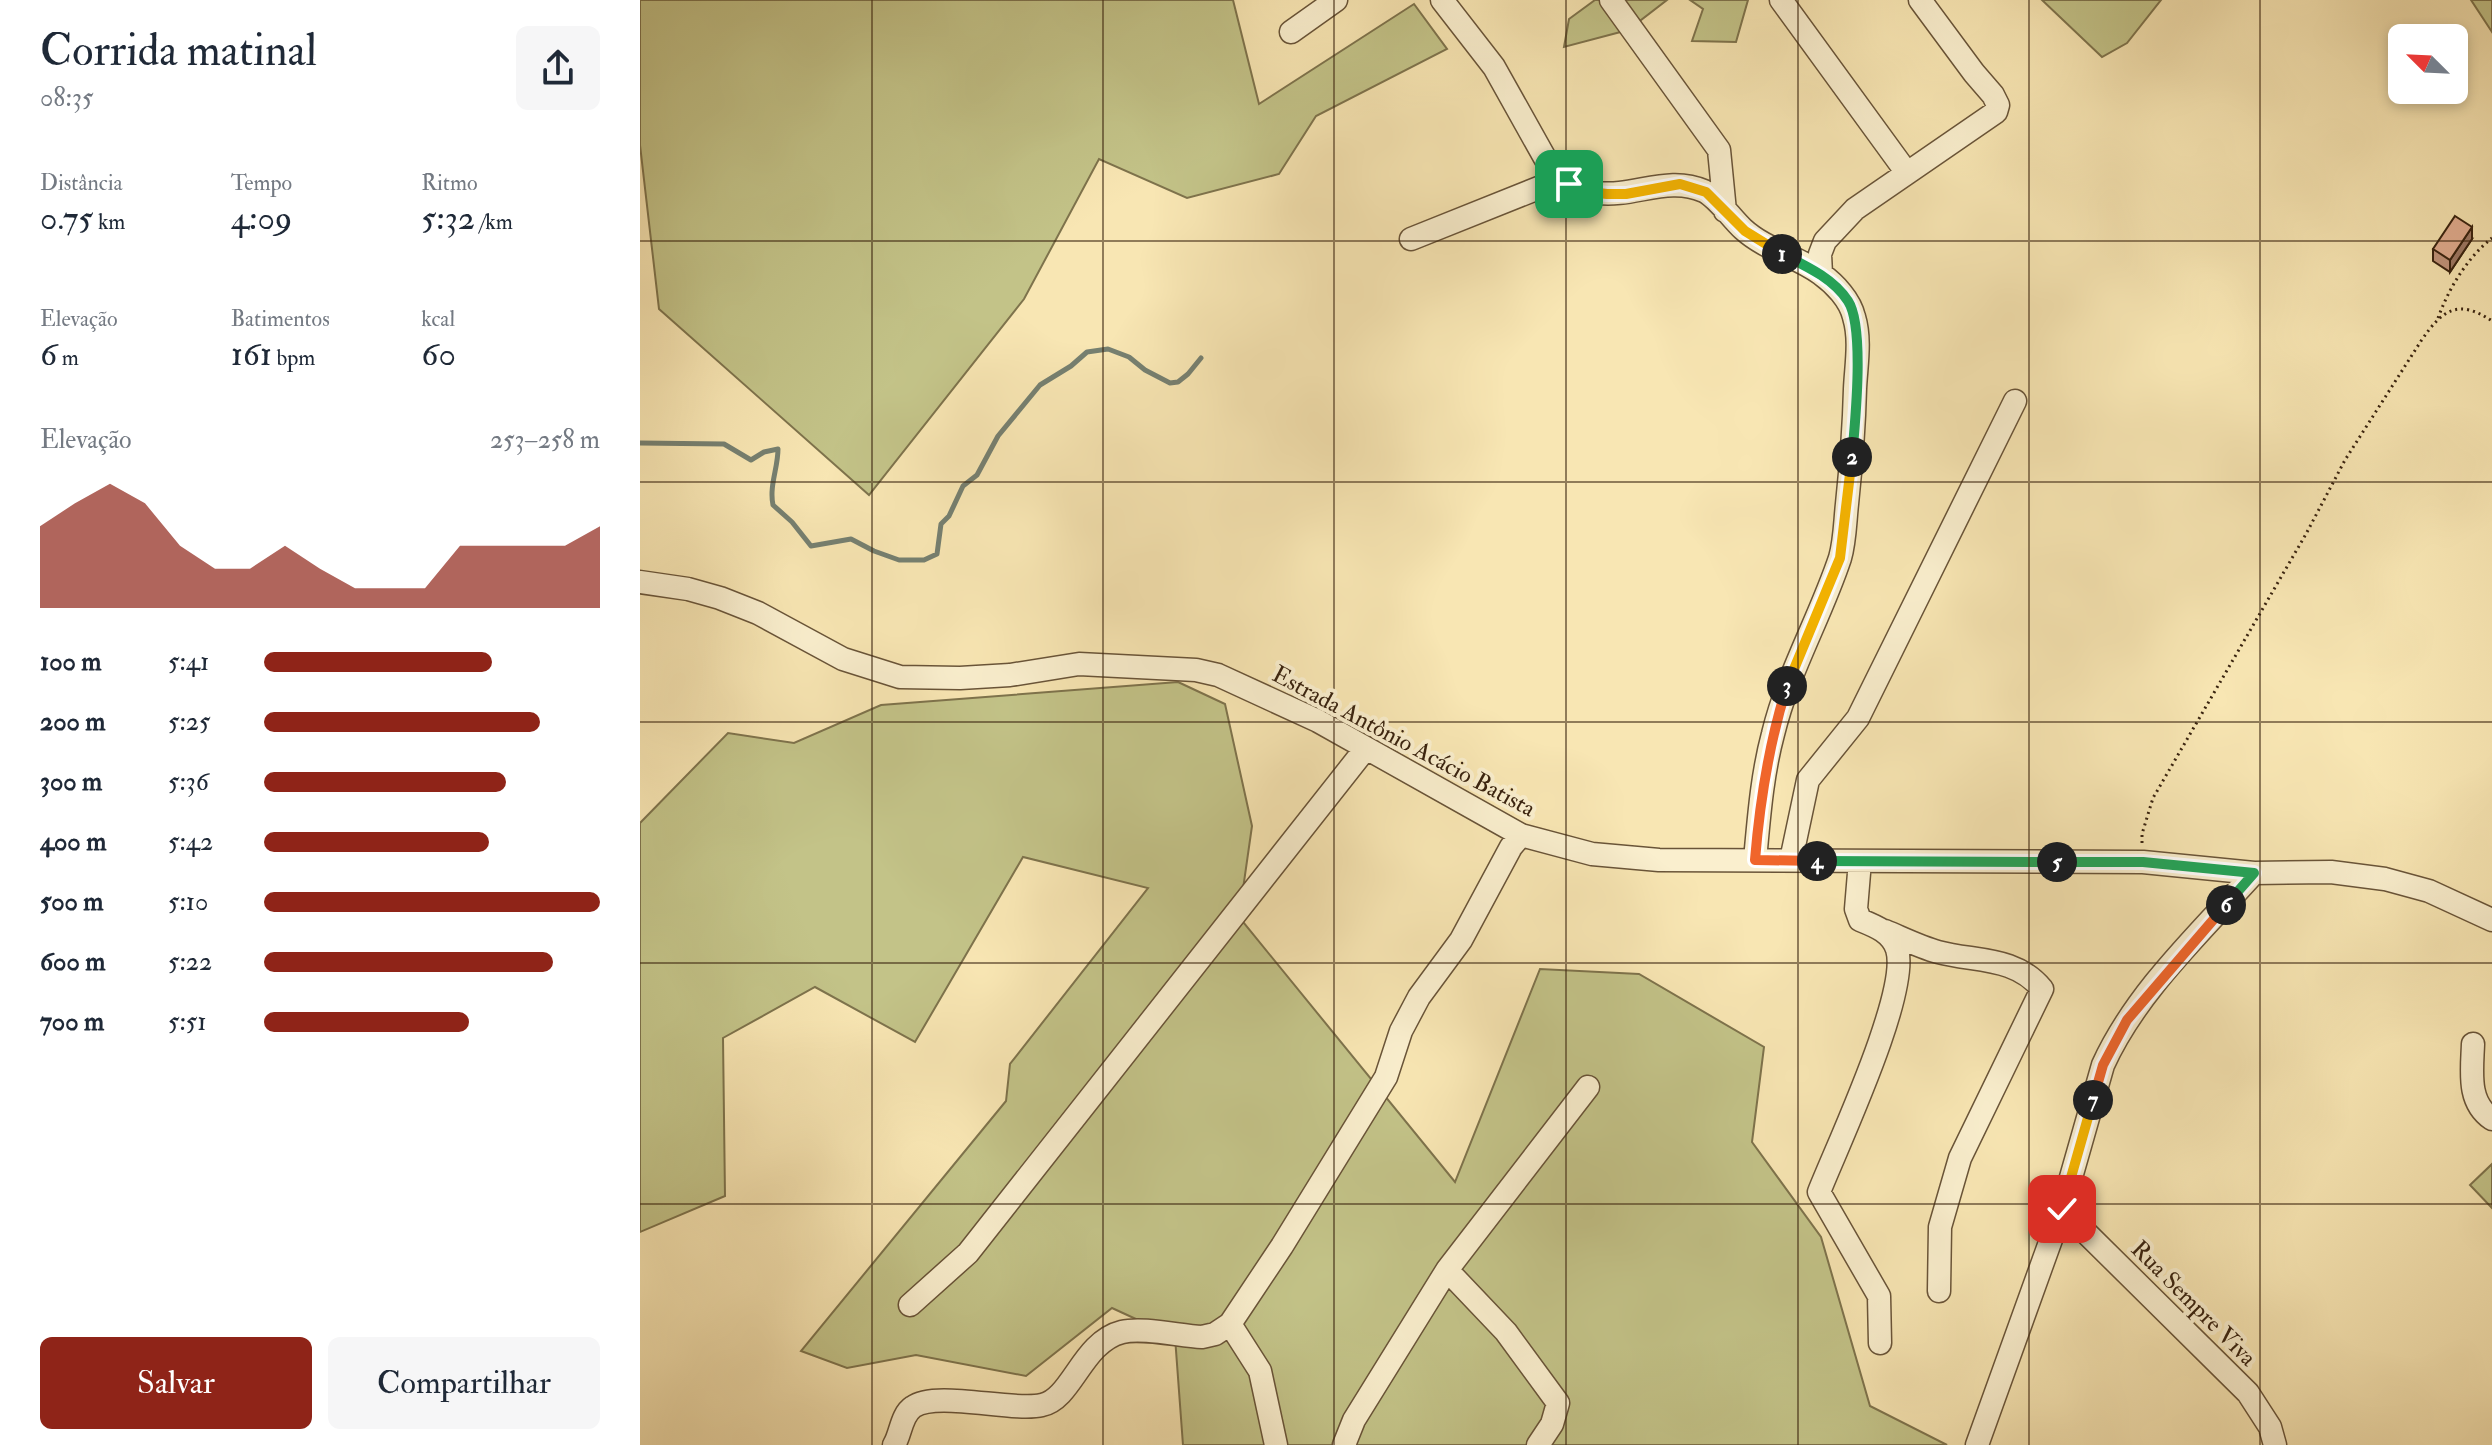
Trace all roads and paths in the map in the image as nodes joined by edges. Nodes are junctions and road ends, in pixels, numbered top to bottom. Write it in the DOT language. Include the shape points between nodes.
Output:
graph roads {
  1 [pos="1336,0"];
  2 [pos="1442,0"];
  3 [pos="1612,0"];
  4 [pos="1781,0"];
  5 [pos="1920,0"];
  6 [pos="1291,32"];
  7 [pos="1907,173"];
  8 [pos="1561,179"];
  9 [pos="1725,211"];
  10 [pos="2492,238"];
  11 [pos="1411,239"];
  12 [pos="1821,274"];
  13 [pos="2437,321"];
  14 [pos="2492,321"];
  15 [pos="2015,401"];
  16 [pos="640,582"];
  17 [pos="1366,748"];
  18 [pos="1521,835"];
  19 [pos="1755,860"];
  20 [pos="1791,860"];
  21 [pos="1860,861"];
  22 [pos="2143,862"];
  23 [pos="2254,873"];
  24 [pos="2492,920"];
  25 [pos="1885,931"];
  26 [pos="2473,1044"];
  27 [pos="1588,1087"];
  28 [pos="2492,1119"];
  29 [pos="2062,1209"];
  30 [pos="1447,1270"];
  31 [pos="1939,1291"];
  32 [pos="910,1305"];
  33 [pos="1230,1324"];
  34 [pos="1880,1343"];
  35 [pos="894,1445"];
  36 [pos="1276,1445"];
  37 [pos="1344,1445"];
  38 [pos="1538,1445"];
  39 [pos="1977,1445"];
  40 [pos="2275,1445"];
  1 -- 6 [label="street"];
  2 -- 8 [label="street" via="1494,67"];
  3 -- 9 [label="street" via="1719,150"];
  4 -- 7 [label="street"];
  5 -- 7 [label="street" via="1998,105 1989,119"];
  7 -- 12 [label="street" via="1855,209 1825,241"];
  8 -- 9 [label="street" via="1607,194 1680,184 1706,192"];
  8 -- 11 [label="street"];
  9 -- 12 [label="street" via="1771,249"];
  10 -- 13 [label="path" via="2447,293"];
  12 -- 19 [label="street" via="1848,300 1857,337 1845,529 1840,558 1792,672 1773,733"];
  13 -- 14 [label="path" via="2457,308"];
  13 -- 22 [label="path" via="2345,460 2153,798 2142,834"];
  15 -- 20 [label="street" via="1858,718 1808,780"];
  16 -- 17 [label="street, Estrada Antônio Acácio Batista" via="720,598 843,659 900,677 1010,675 1079,664 1196,670 1247,687"];
  17 -- 18 [label="street, Estrada Antônio Acácio Batista"];
  17 -- 32 [label="street" via="968,1253"];
  18 -- 19 [label="street, Estrada Antônio Acácio Batista" via="1603,856"];
  18 -- 33 [label="street" via="1461,940 1419,997 1386,1077"];
  19 -- 20 [label="street, Estrada Antônio Acácio Batista"];
  20 -- 21 [label="street, Estrada Antônio Acácio Batista"];
  21 -- 22 [label="street, Estrada Antônio Acácio Batista"];
  21 -- 25 [label="street" via="1856,909 1860,920"];
  22 -- 23 [label="street, Estrada Antônio Acácio Batista"];
  23 -- 24 [label="street, Estrada Antônio Acácio Batista" via="2331,872 2385,879 2429,891"];
  23 -- 29 [label="street" via="2142,1000 2112,1046"];
  25 -- 31 [label="street" via="1937,952 2006,963 2042,989 1960,1158 1940,1227"];
  25 -- 34 [label="street" via="1896,947 1900,969 1892,1008 1819,1192 1879,1296"];
  26 -- 28 [label="street" via="2475,1097"];
  27 -- 30 [label="street"];
  29 -- 39 [label="street"];
  29 -- 40 [label="street, Rua Sempre Viva" via="2248,1393"];
  30 -- 37 [label="street" via="1354,1420"];
  30 -- 38 [label="street" via="1506,1332 1558,1403"];
  33 -- 35 [label="street" via="1202,1337 1121,1332 1104,1340 1056,1398 1041,1406 921,1403 908,1413"];
  33 -- 36 [label="street" via="1260,1371"];
}
